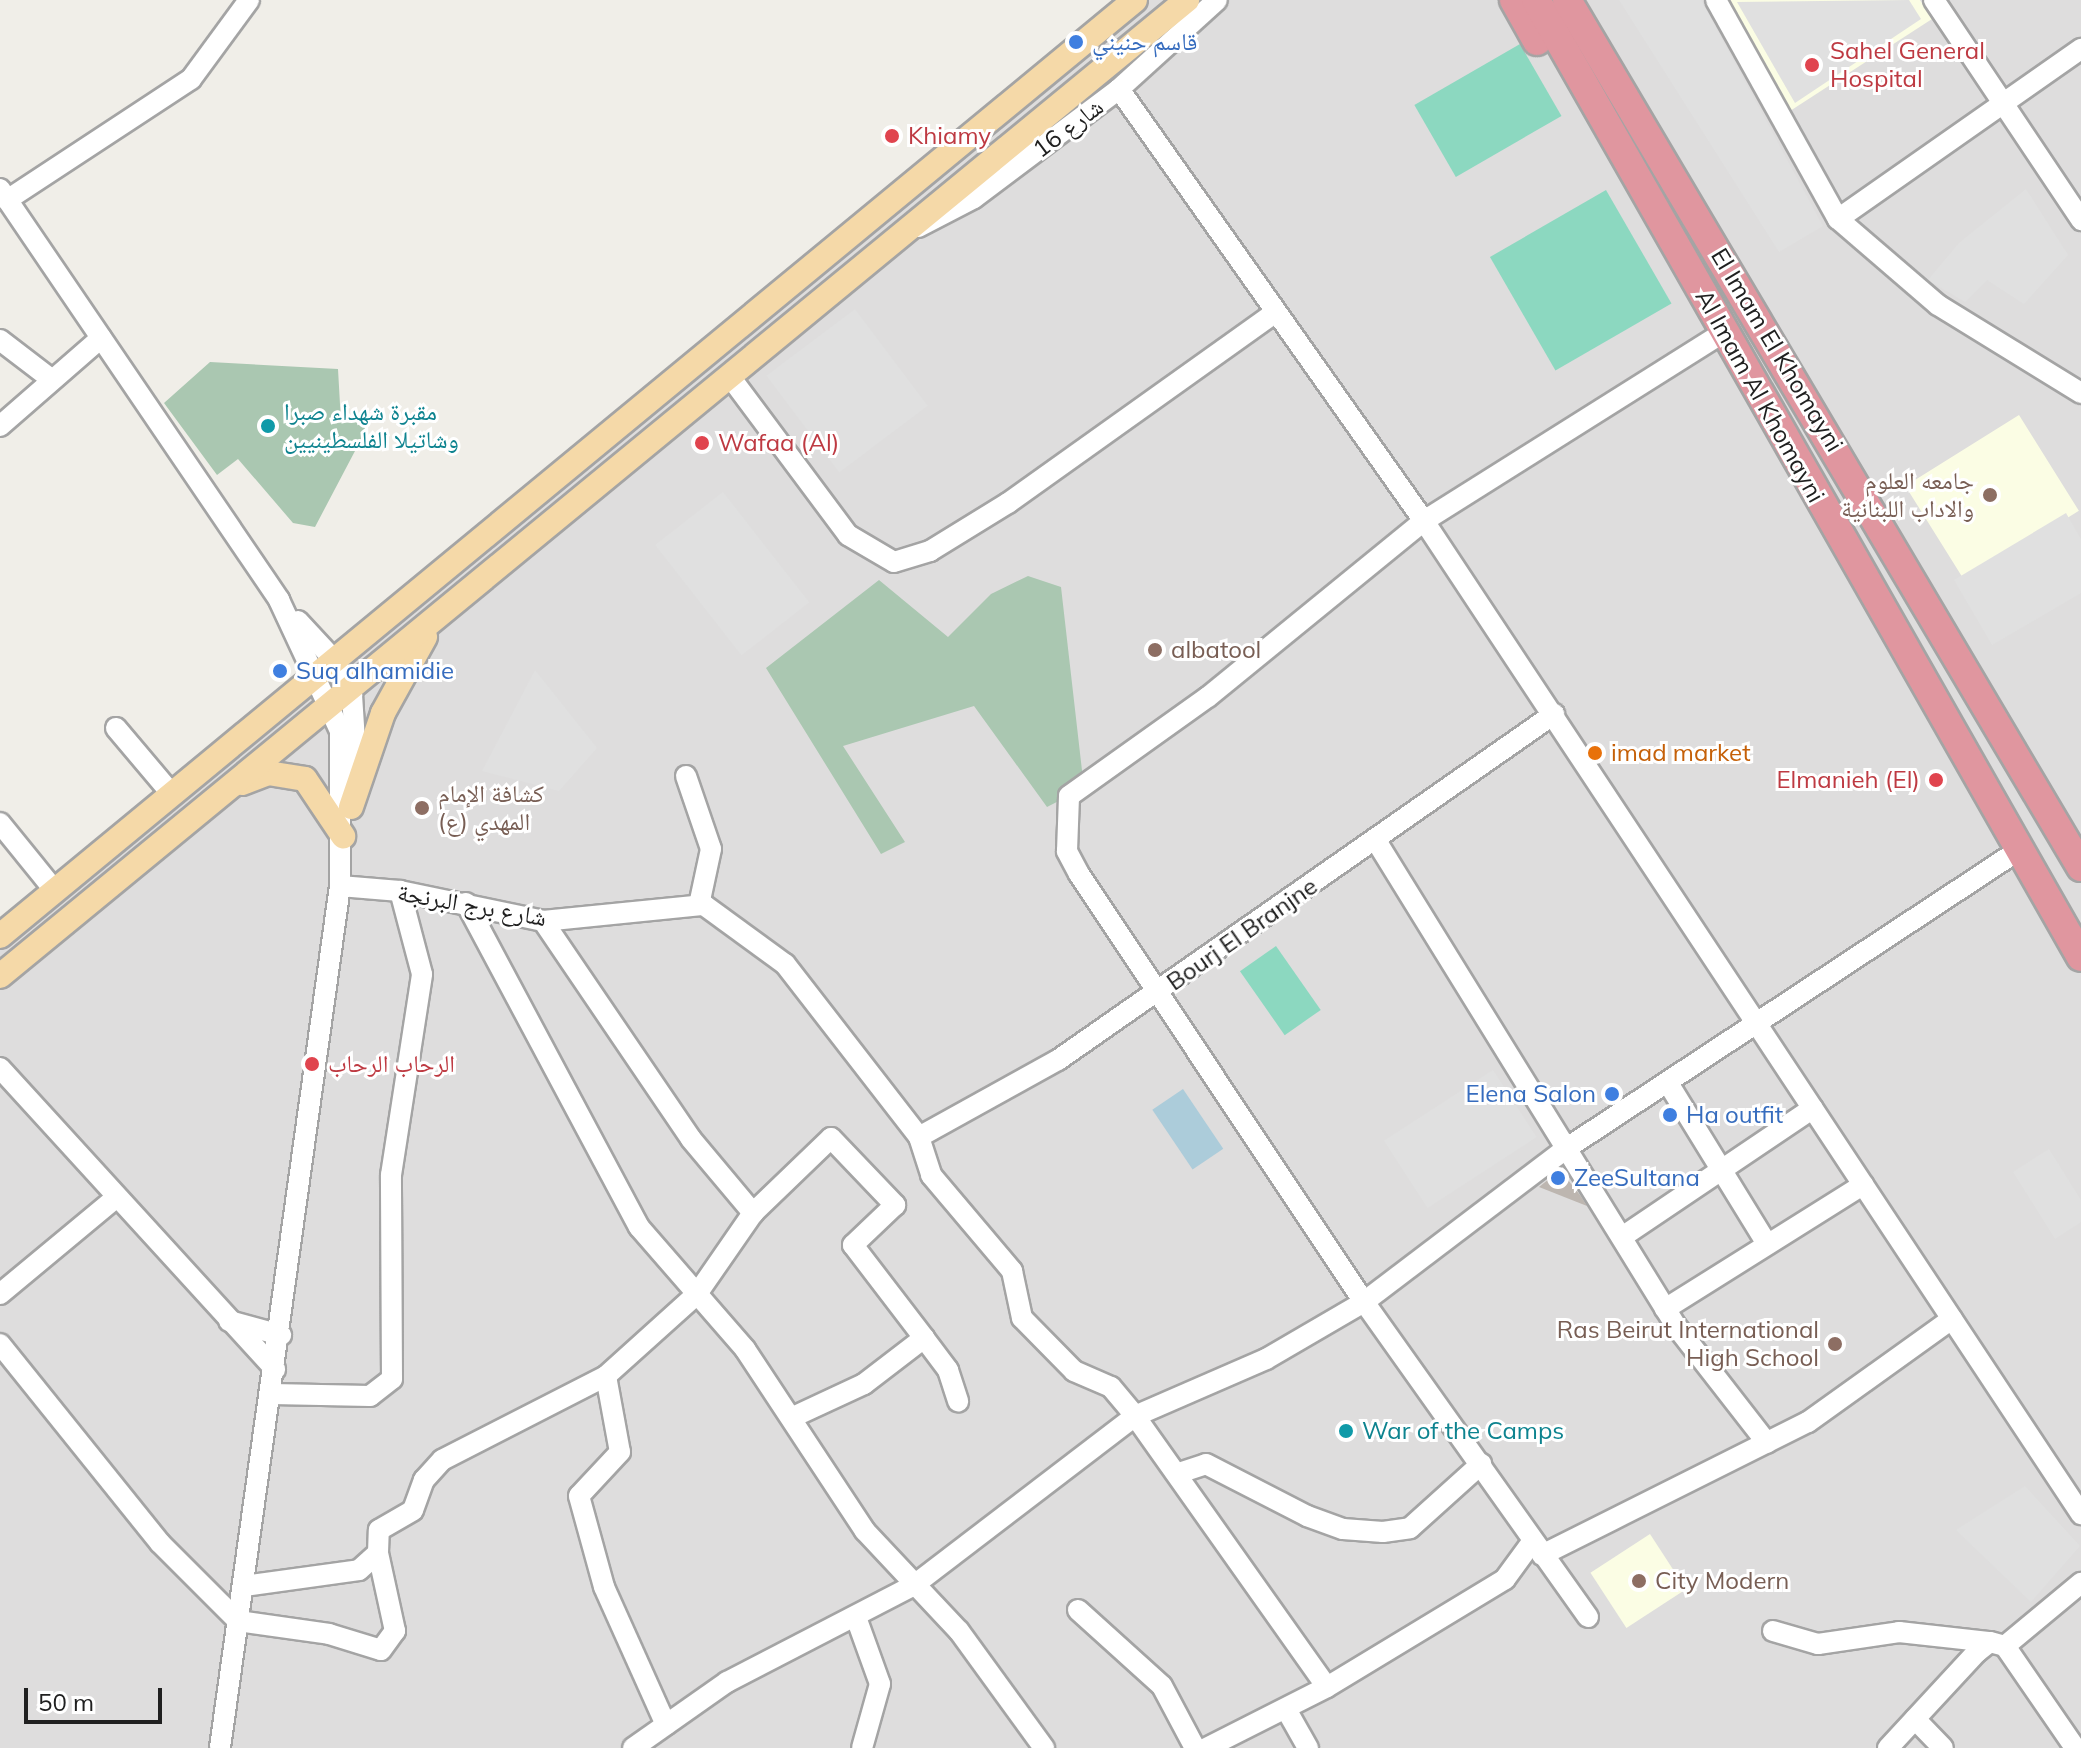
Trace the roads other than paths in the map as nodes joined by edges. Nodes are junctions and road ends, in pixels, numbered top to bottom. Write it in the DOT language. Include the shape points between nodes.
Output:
graph roads {
  1 [pos="249,0"];
  2 [pos="1135,0"];
  3 [pos="1187,0"];
  4 [pos="1217,0"];
  5 [pos="1514,0"];
  6 [pos="1536,0"];
  7 [pos="1567,0"];
  8 [pos="1588,0"];
  9 [pos="1716,0"];
  10 [pos="1934,0"];
  11 [pos="2081,49"];
  12 [pos="1119,89"];
  13 [pos="2002,99"];
  14 [pos="3,194"];
  15 [pos="1838,219"];
  16 [pos="2081,220"];
  17 [pos="912,225"];
  18 [pos="1740,287"];
  19 [pos="1272,315"];
  20 [pos="101,338"];
  21 [pos="1715,338"];
  22 [pos="0,340"];
  23 [pos="1748,375"];
  24 [pos="731,378"];
  25 [pos="51,379"];
  26 [pos="2081,393"];
  27 [pos="0,426"];
  28 [pos="1424,521"];
  29 [pos="1931,607"];
  30 [pos="448,608"];
  31 [pos="1892,626"];
  32 [pos="327,669"];
  33 [pos="340,695"];
  34 [pos="1554,714"];
  35 [pos="116,728"];
  36 [pos="686,776"];
  37 [pos="171,793"];
  38 [pos="218,794"];
  39 [pos="351,807"];
  40 [pos="0,823"];
  41 [pos="1375,839"];
  42 [pos="343,843"];
  43 [pos="2077,849"];
  44 [pos="2019,850"];
  45 [pos="340,886"];
  46 [pos="55,891"];
  47 [pos="400,891"];
  48 [pos="466,903"];
  49 [pos="699,905"];
  50 [pos="543,921"];
  51 [pos="0,936"];
  52 [pos="2081,957"];
  53 [pos="0,976"];
  54 [pos="1160,991"];
  55 [pos="1757,1020"];
  56 [pos="0,1068"];
  57 [pos="1668,1083"];
  58 [pos="1813,1108"];
  59 [pos="919,1137"];
  60 [pos="1567,1148"];
  61 [pos="1722,1171"];
  62 [pos="1863,1185"];
  63 [pos="117,1197"];
  64 [pos="753,1213"];
  65 [pos="1622,1237"];
  66 [pos="1767,1244"];
  67 [pos="0,1294"];
  68 [pos="697,1294"];
  69 [pos="1364,1302"];
  70 [pos="1665,1309"];
  71 [pos="222,1317"];
  72 [pos="1952,1319"];
  73 [pos="281,1335"];
  74 [pos="924,1338"];
  75 [pos="0,1344"];
  76 [pos="275,1369"];
  77 [pos="606,1376"];
  78 [pos="272,1394"];
  79 [pos="958,1401"];
  80 [pos="1135,1416"];
  81 [pos="793,1417"];
  82 [pos="1767,1443"];
  83 [pos="1481,1464"];
  84 [pos="1179,1473"];
  85 [pos="2081,1514"];
  86 [pos="1537,1548"];
  87 [pos="378,1553"];
  88 [pos="2081,1583"];
  89 [pos="914,1585"];
  90 [pos="244,1586"];
  91 [pos="1078,1610"];
  92 [pos="1588,1617"];
  93 [pos="857,1620"];
  94 [pos="238,1621"];
  95 [pos="1773,1631"];
  96 [pos="1997,1644"];
  97 [pos="1327,1687"];
  98 [pos="1286,1709"];
  99 [pos="1915,1719"];
  100 [pos="666,1725"];
  101 [pos="220,1748"];
  102 [pos="633,1748"];
  103 [pos="862,1748"];
  104 [pos="1044,1748"];
  105 [pos="1195,1748"];
  106 [pos="1206,1748"];
  107 [pos="1308,1748"];
  108 [pos="1888,1748"];
  109 [pos="1943,1748"];
  110 [pos="2075,1748"];
  1 -- 14 [label="street" via="191,79"];
  2 -- 32 [label="main road"];
  3 -- 17 [label="main road"];
  4 -- 12 [label="street, شارع 16"];
  5 -- 21 [label="highway"];
  6 -- 23 [label="highway, Al Imam Al Khomayni"];
  7 -- 18 [label="highway, El Imam El Khomayni"];
  8 -- 18 [label="highway" via="1713,210"];
  9 -- 15 [label="street"];
  10 -- 13 [label="street"];
  11 -- 13 [label="street"];
  12 -- 17 [label="street, شارع 16" via="955,211"];
  12 -- 19 [label="street"];
  13 -- 15 [label="street"];
  13 -- 16 [label="street"];
  14 -- 20 [label="street"];
  15 -- 26 [label="street" via="1938,305"];
  17 -- 24 [label="main road"];
  18 -- 29 [label="highway, El Imam El Khomayni"];
  19 -- 24 [label="street" via="1008,503 930,551 894,562 848,535"];
  19 -- 28 [label="street"];
  20 -- 25 [label="street"];
  20 -- 32 [label="street"];
  21 -- 23 [label="highway"];
  21 -- 28 [label="street"];
  22 -- 25 [label="street"];
  23 -- 31 [label="highway, Al Imam Al Khomayni"];
  24 -- 30 [label="main road"];
  25 -- 27 [label="street"];
  28 -- 34 [label="street"];
  28 -- 54 [label="street" via="1208,697 1069,796 1067,851"];
  29 -- 31 [label="highway"];
  29 -- 43 [label="highway, El Imam El Khomayni"];
  30 -- 33 [label="main road"];
  30 -- 39 [label="main road" via="402,673"];
  31 -- 44 [label="highway, Al Imam Al Khomayni"];
  32 -- 33 [label="street"];
  32 -- 37 [label="main road"];
  33 -- 38 [label="main road"];
  33 -- 39 [label="street" via="359,743"];
  33 -- 42 [label="street"];
  34 -- 41 [label="street, Bourj El Branjne"];
  34 -- 55 [label="street"];
  35 -- 37 [label="street"];
  36 -- 49 [label="street" via="711,849"];
  37 -- 46 [label="main road"];
  38 -- 42 [label="main road" via="268,773 299,776 322,796"];
  38 -- 53 [label="main road"];
  39 -- 42 [label="street"];
  40 -- 46 [label="street"];
  41 -- 54 [label="street, Bourj El Branjne"];
  41 -- 60 [label="street"];
  42 -- 45 [label="street"];
  44 -- 52 [label="highway, Al Imam Al Khomayni"];
  44 -- 55 [label="street"];
  45 -- 47 [label="street, شارع برج البرنجة"];
  45 -- 73 [label="street"];
  46 -- 51 [label="main road"];
  47 -- 48 [label="street, شارع برج البرنجة"];
  47 -- 78 [label="street" via="422,974 391,1175 392,1379 370,1396"];
  48 -- 50 [label="street, شارع برج البرنجة"];
  48 -- 68 [label="street" via="517,988 591,1147 639,1227"];
  49 -- 50 [label="street, شارع برج البرنجة"];
  49 -- 59 [label="street" via="743,928 816,996"];
  50 -- 64 [label="street" via="691,1139"];
  54 -- 59 [label="street, Bourj El Branjne" via="1058,1060"];
  54 -- 69 [label="street"];
  55 -- 57 [label="street"];
  55 -- 58 [label="street"];
  56 -- 63 [label="street"];
  57 -- 60 [label="street"];
  57 -- 61 [label="street"];
  58 -- 61 [label="street"];
  58 -- 62 [label="street"];
  59 -- 80 [label="street" via="931,1175 1012,1271 1017,1308 1037,1338 1074,1371 1111,1387"];
  60 -- 65 [label="street"];
  60 -- 69 [label="street"];
  61 -- 65 [label="street"];
  61 -- 66 [label="street"];
  62 -- 66 [label="street"];
  62 -- 72 [label="street"];
  63 -- 67 [label="street"];
  63 -- 71 [label="street"];
  64 -- 68 [label="street"];
  64 -- 74 [label="street" via="831,1138 895,1205 853,1245"];
  65 -- 70 [label="street"];
  66 -- 70 [label="street"];
  68 -- 77 [label="street"];
  68 -- 81 [label="street"];
  69 -- 80 [label="street" via="1266,1359"];
  69 -- 83 [label="street"];
  70 -- 82 [label="street"];
  71 -- 73 [label="street"];
  71 -- 76 [label="street"];
  72 -- 82 [label="street"];
  72 -- 85 [label="street"];
  73 -- 76 [label="street"];
  74 -- 79 [label="street" via="948,1370"];
  74 -- 81 [label="street" via="864,1384"];
  75 -- 94 [label="street" via="160,1543"];
  76 -- 78 [label="street"];
  77 -- 87 [label="street" via="442,1460 424,1480 413,1510 379,1530"];
  77 -- 100 [label="street" via="620,1452 582,1490 580,1509 604,1587"];
  78 -- 90 [label="street"];
  80 -- 84 [label="street"];
  80 -- 89 [label="street"];
  81 -- 89 [label="street" via="850,1510"];
  82 -- 86 [label="street"];
  83 -- 84 [label="street" via="1410,1528 1383,1532 1319,1520 1206,1464"];
  83 -- 86 [label="street"];
  84 -- 97 [label="street"];
  86 -- 92 [label="street"];
  86 -- 97 [label="street" via="1493,1587"];
  87 -- 90 [label="street" via="342,1575"];
  87 -- 94 [label="street" via="395,1631 381,1650 314,1631"];
  88 -- 96 [label="street"];
  89 -- 93 [label="street"];
  89 -- 104 [label="street" via="959,1631"];
  90 -- 94 [label="street"];
  91 -- 105 [label="street" via="1162,1686"];
  93 -- 100 [label="street" via="727,1682"];
  93 -- 103 [label="street" via="880,1684"];
  94 -- 101 [label="street"];
  95 -- 96 [label="street" via="1818,1644 1899,1632"];
  96 -- 99 [label="street"];
  96 -- 110 [label="street"];
  97 -- 98 [label="street"];
  98 -- 106 [label="street"];
  98 -- 107 [label="street"];
  99 -- 108 [label="street"];
  99 -- 109 [label="street"];
  100 -- 102 [label="street"];
}
